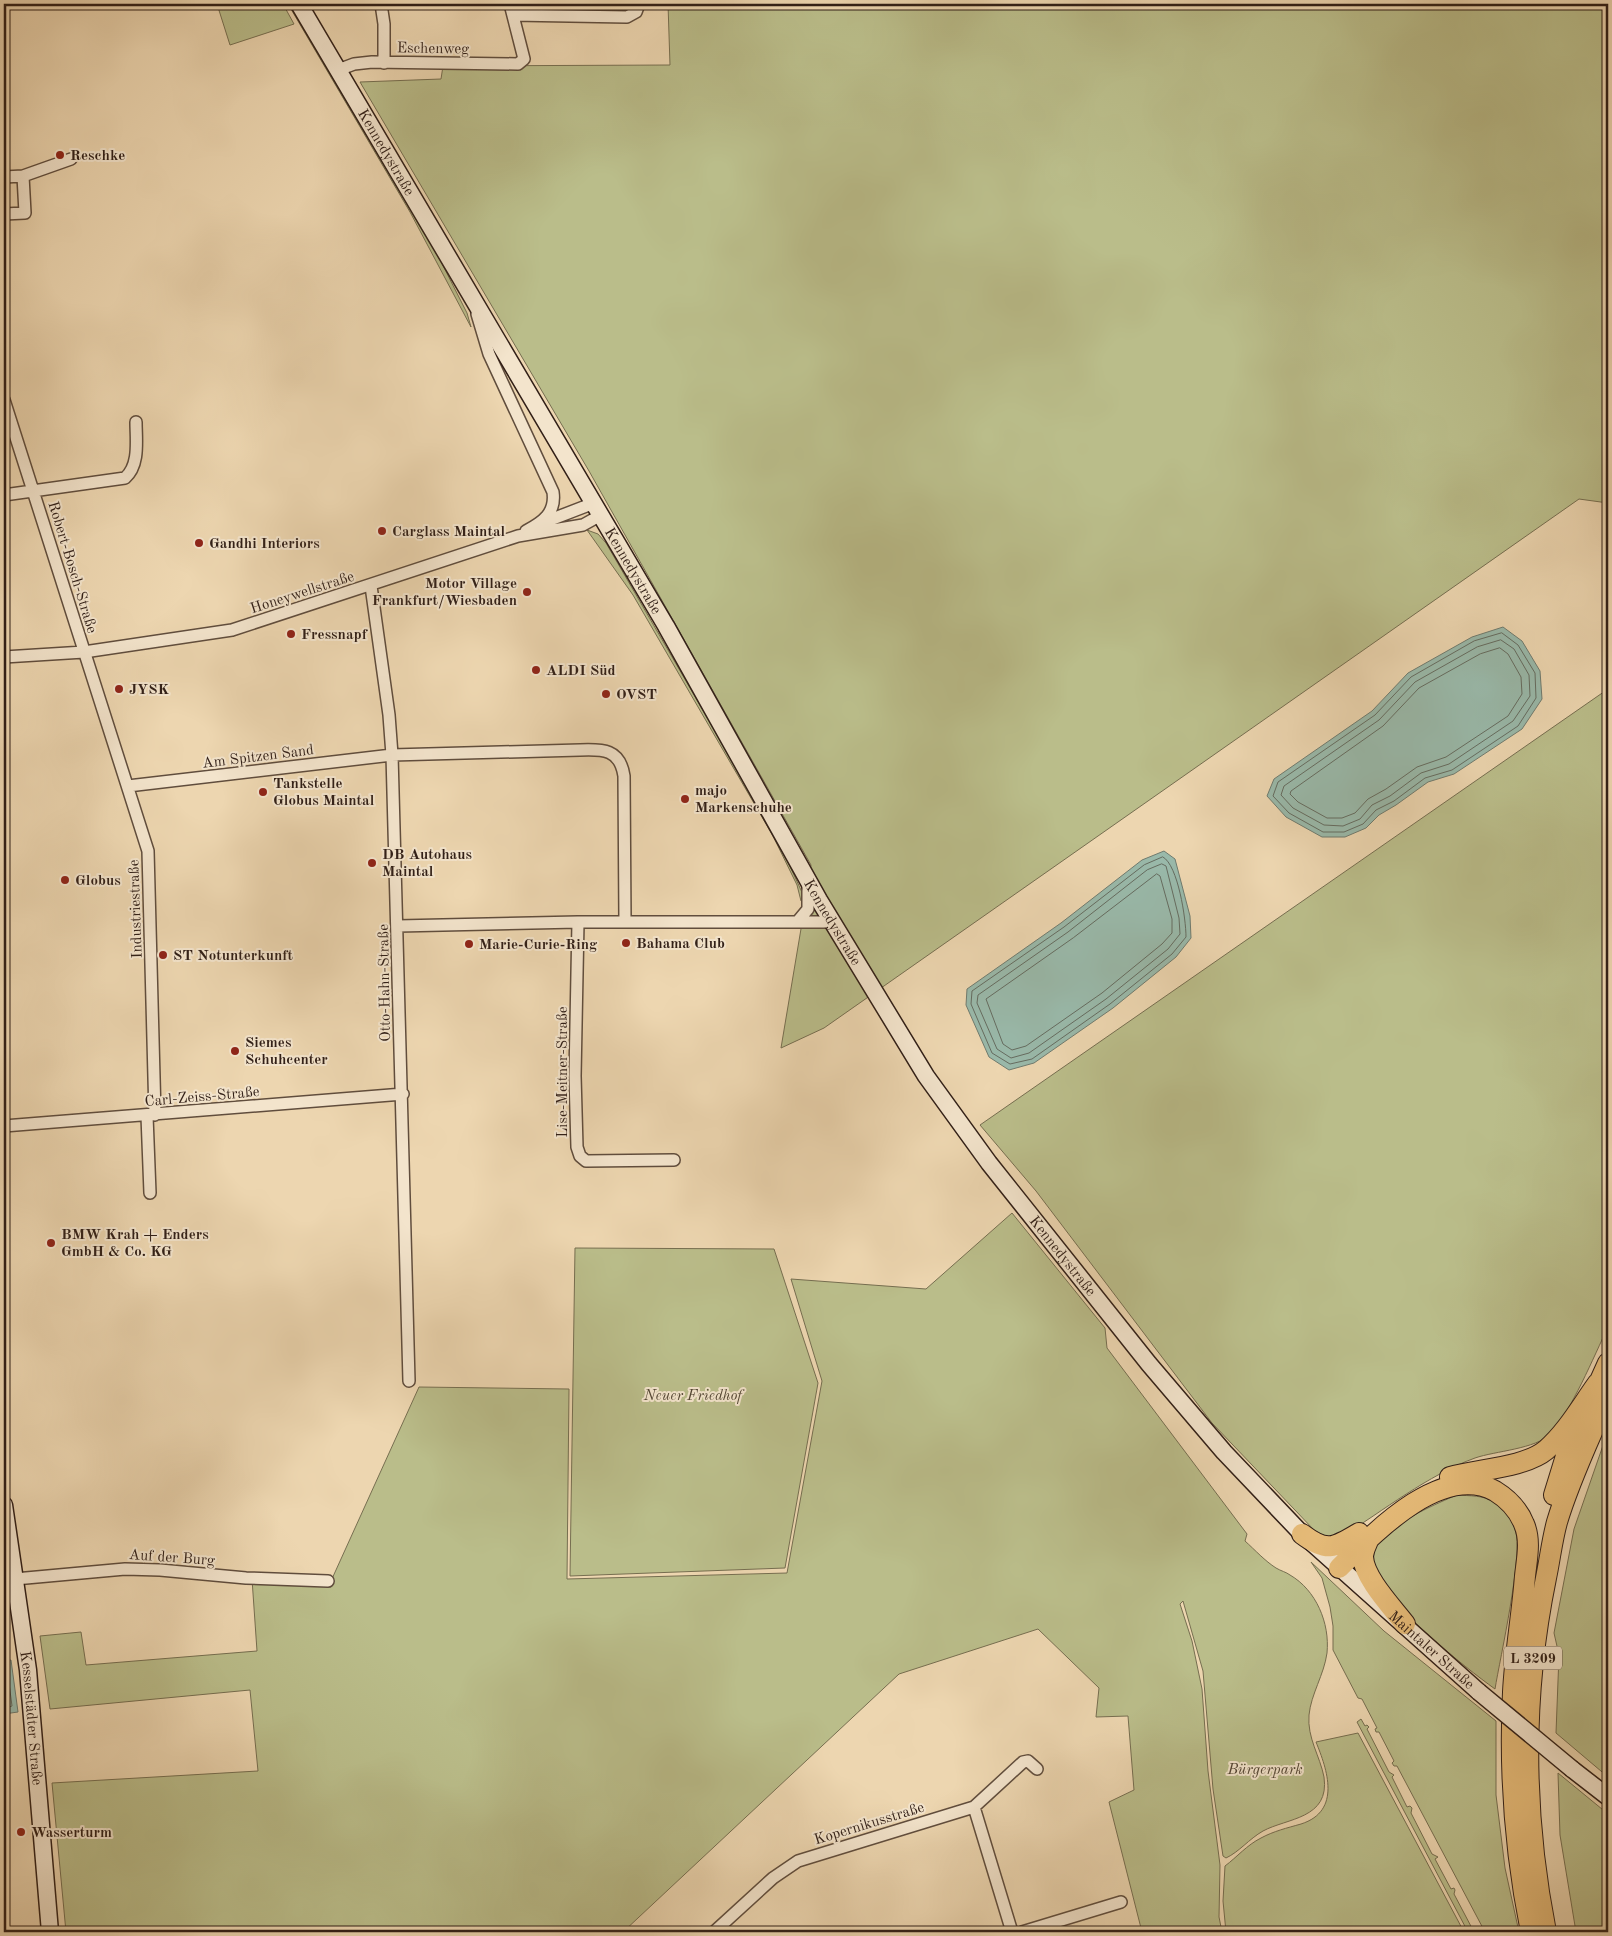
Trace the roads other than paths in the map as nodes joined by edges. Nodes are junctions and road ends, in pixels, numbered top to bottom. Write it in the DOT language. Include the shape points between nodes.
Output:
graph roads {
  1 [pos="299,4"];
  2 [pos="382,4"];
  3 [pos="510,4"];
  4 [pos="639,4"];
  5 [pos="513,15"];
  6 [pos="384,62"];
  7 [pos="338,70"];
  8 [pos="71,159"];
  9 [pos="23,176"];
  10 [pos="4,177"];
  11 [pos="4,214"];
  12 [pos="474,303"];
  13 [pos="4,400"];
  14 [pos="136,422"];
  15 [pos="34,492"];
  16 [pos="4,495"];
  17 [pos="597,509"];
  18 [pos="536,525"];
  19 [pos="518,536"];
  20 [pos="370,586"];
  21 [pos="84,652"];
  22 [pos="4,657"];
  23 [pos="392,756"];
  24 [pos="128,786"];
  25 [pos="807,877"];
  26 [pos="798,921"];
  27 [pos="578,922"];
  28 [pos="625,922"];
  29 [pos="833,922"];
  30 [pos="398,926"];
  31 [pos="403,1094"];
  32 [pos="151,1116"];
  33 [pos="4,1126"];
  34 [pos="674,1160"];
  35 [pos="150,1193"];
  36 [pos="1608,1363"];
  37 [pos="409,1381"];
  38 [pos="1603,1389"];
  39 [pos="1264,1495"];
  40 [pos="4,1506"];
  41 [pos="1302,1534"];
  42 [pos="1364,1536"];
  43 [pos="1334,1563"];
  44 [pos="15,1580"];
  45 [pos="328,1581"];
  46 [pos="1522,1615"];
  47 [pos="1405,1624"];
  48 [pos="1037,1768"];
  49 [pos="1608,1797"];
  50 [pos="974,1807"];
  51 [pos="1121,1902"];
  52 [pos="50,1932"];
  53 [pos="714,1932"];
  54 [pos="1012,1932"];
  55 [pos="1022,1932"];
  56 [pos="1531,1932"];
  57 [pos="1546,1932"];
  1 -- 7 [label="main road, Kennedystraße"];
  2 -- 6 [label="street"];
  3 -- 5 [label="street"];
  4 -- 5 [label="street" via="636,12 626,17"];
  5 -- 6 [label="street, Eschenweg" via="524,59 518,64"];
  6 -- 7 [label="street, Eschenweg" via="354,64"];
  7 -- 12 [label="main road, Kennedystraße"];
  8 -- 9 [label="street"];
  9 -- 10 [label="street"];
  9 -- 11 [label="street" via="25,213"];
  12 -- 17 [label="main road, Kennedystraße"];
  12 -- 18 [label="street, Kennedystraße" via="489,354 553,492 552,511"];
  13 -- 15 [label="street, Robert-Bosch-Straße"];
  14 -- 15 [label="street, Robert-Bosch-Straße" via="135,463 125,478"];
  15 -- 16 [label="street"];
  15 -- 21 [label="street, Robert-Bosch-Straße"];
  17 -- 18 [label="street"];
  17 -- 19 [label="street, Honeywellstraße" via="582,524"];
  17 -- 25 [label="main road, Kennedystraße"];
  18 -- 19 [label="street, Kennedystraße"];
  19 -- 20 [label="street, Honeywellstraße"];
  20 -- 21 [label="street, Honeywellstraße" via="232,630"];
  20 -- 23 [label="street, Otto-Hahn-Straße"];
  21 -- 22 [label="street, Honeywellstraße"];
  21 -- 24 [label="street, Industriestraße"];
  23 -- 24 [label="street, Am Spitzen Sand"];
  23 -- 28 [label="street" via="600,749 614,754 622,764 624,776"];
  23 -- 30 [label="street, Otto-Hahn-Straße"];
  24 -- 32 [label="street, Industriestraße" via="149,857"];
  25 -- 26 [label="street" via="808,909"];
  25 -- 29 [label="main road, Kennedystraße"];
  26 -- 28 [label="street"];
  26 -- 29 [label="street"];
  27 -- 28 [label="street"];
  27 -- 30 [label="street"];
  27 -- 34 [label="street, Lise-Meitner-Straße" via="575,1076 580,1156 586,1161"];
  29 -- 39 [label="main road, Kennedystraße" via="921,1069 989,1163 1149,1364"];
  30 -- 31 [label="street, Otto-Hahn-Straße"];
  31 -- 32 [label="street, Carl-Zeiss-Straße"];
  31 -- 37 [label="street, Otto-Hahn-Straße"];
  32 -- 33 [label="street, Carl-Zeiss-Straße"];
  32 -- 35 [label="street, Industriestraße"];
  36 -- 38 [label="highway, L 3209"];
  38 -- 42 [label="highway" via="1545,1450 1516,1463 1448,1478 1422,1491"];
  38 -- 46 [label="highway, L 3209" via="1566,1456 1540,1540"];
  38 -- 57 [label="highway, L 3209" via="1557,1522 1533,1658 1528,1798 1532,1851"];
  39 -- 41 [label="main road, Maintaler Straße"];
  40 -- 44 [label="main road, Kesselstädter Straße"];
  41 -- 42 [label="highway" via="1314,1543 1330,1547"];
  41 -- 43 [label="main road, Maintaler Straße"];
  42 -- 43 [label="highway"];
  42 -- 46 [label="highway" via="1404,1509 1441,1490 1465,1484 1492,1490 1507,1499 1520,1514 1528,1540"];
  42 -- 47 [label="highway" via="1365,1567"];
  43 -- 47 [label="main road, Maintaler Straße"];
  44 -- 45 [label="street, Auf der Burg" via="125,1569"];
  44 -- 52 [label="main road, Kesselstädter Straße" via="28,1670"];
  46 -- 56 [label="highway, L 3209" via="1513,1691 1513,1794"];
  47 -- 49 [label="main road, Maintaler Straße, bridge" via="1479,1692"];
  48 -- 50 [label="street, Kopernikusstraße" via="1028,1761 1023,1762"];
  50 -- 53 [label="street, Kopernikusstraße" via="798,1861 773,1878"];
  50 -- 54 [label="street"];
  51 -- 55 [label="street"];
}
